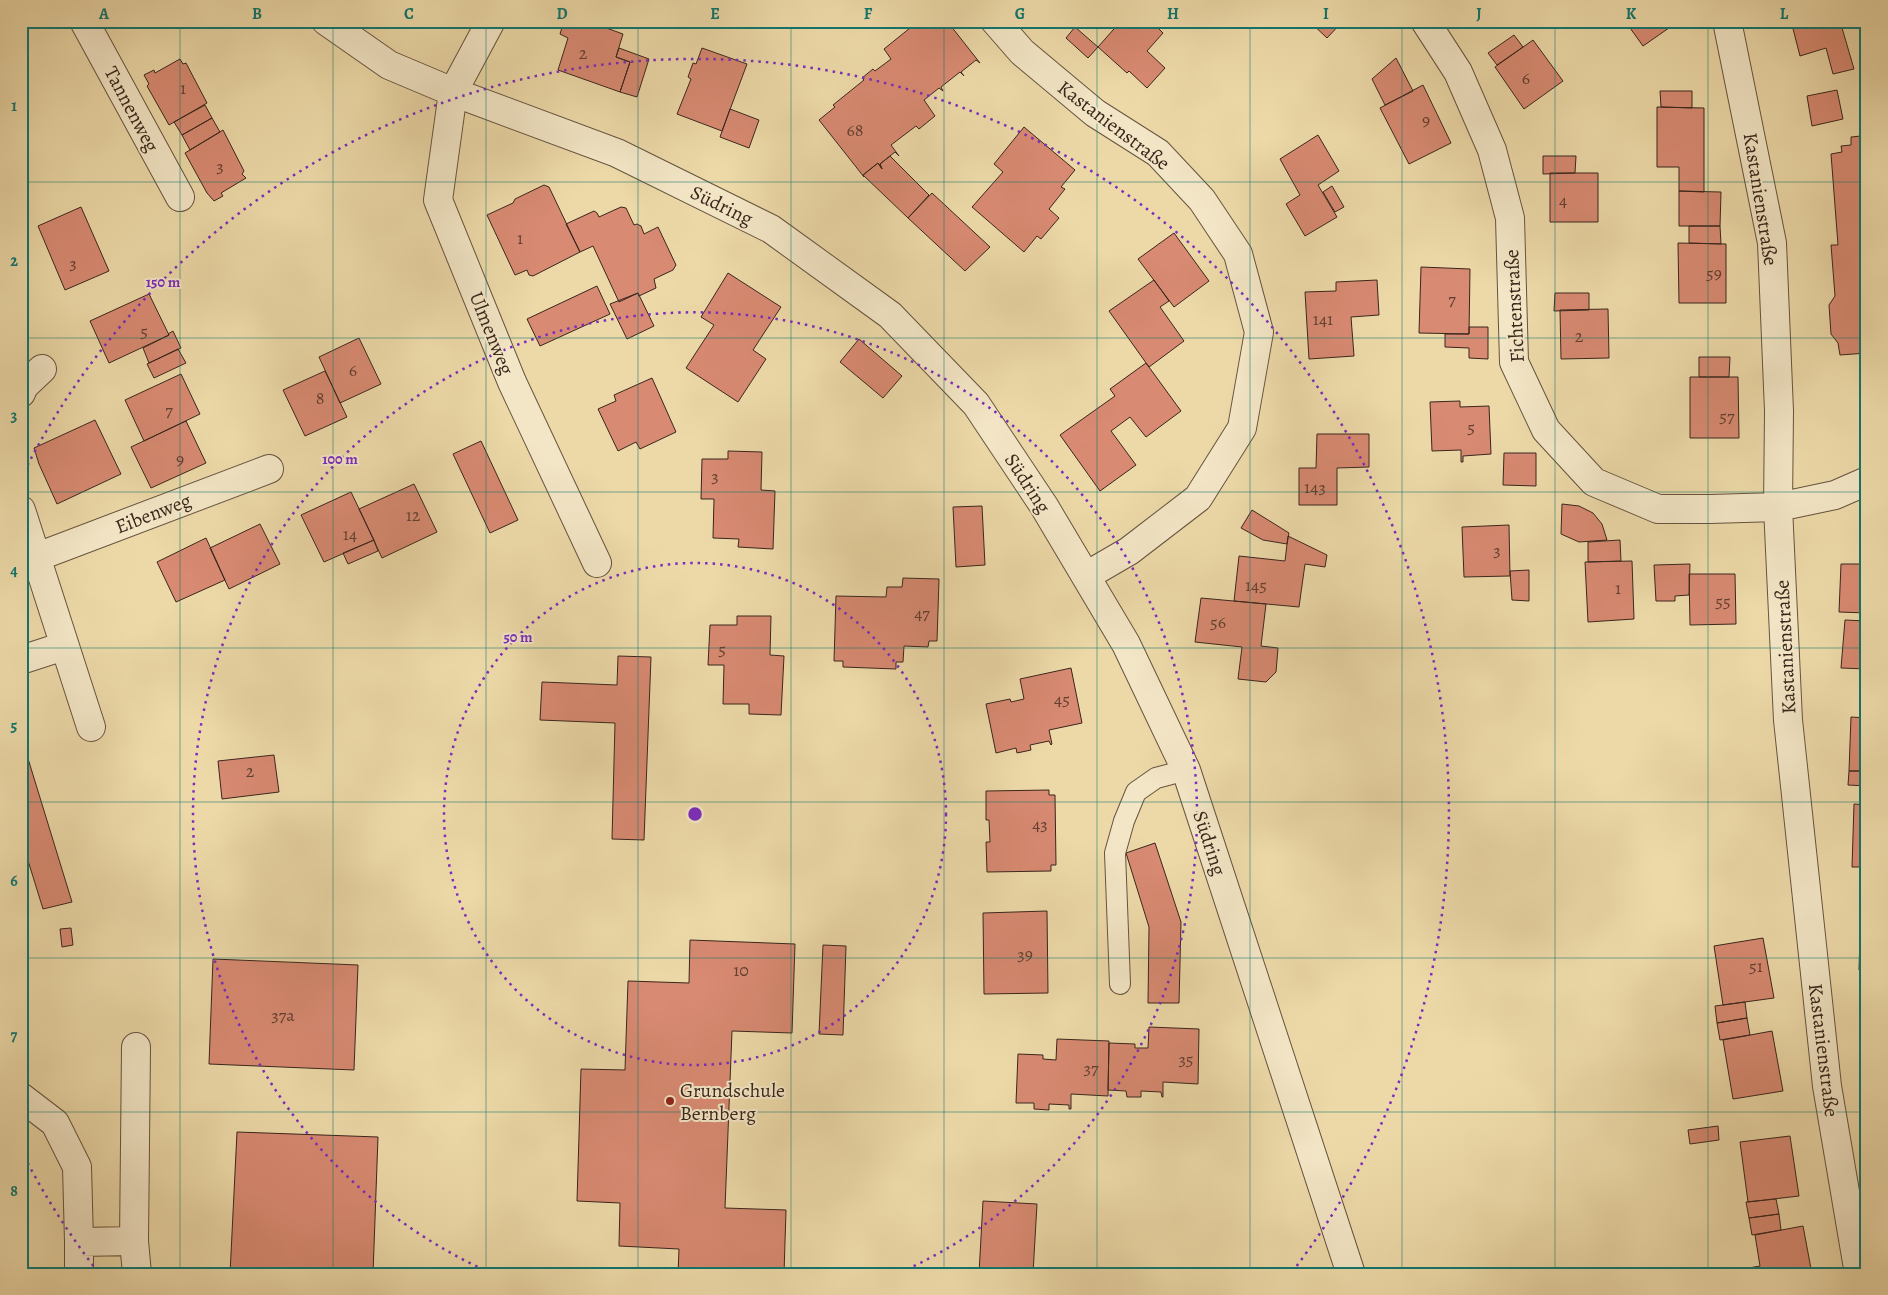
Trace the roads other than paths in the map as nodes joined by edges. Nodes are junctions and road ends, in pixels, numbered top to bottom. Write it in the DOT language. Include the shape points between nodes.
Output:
graph roads {
  1 [pos="84,21"];
  2 [pos="326,21"];
  3 [pos="491,21"];
  4 [pos="995,21"];
  5 [pos="1425,21"];
  6 [pos="1727,21"];
  7 [pos="453,92"];
  8 [pos="180,197"];
  9 [pos="42,369"];
  10 [pos="21,393"];
  11 [pos="269,469"];
  12 [pos="1867,481"];
  13 [pos="1778,507"];
  14 [pos="21,510"];
  15 [pos="37,557"];
  16 [pos="598,563"];
  17 [pos="1086,576"];
  18 [pos="64,646"];
  19 [pos="21,660"];
  20 [pos="91,727"];
  21 [pos="1186,770"];
  22 [pos="1120,984"];
  23 [pos="136,1047"];
  24 [pos="21,1097"];
  25 [pos="134,1241"];
  26 [pos="80,1242"];
  27 [pos="79,1274"];
  28 [pos="137,1274"];
  29 [pos="1351,1274"];
  30 [pos="1859,1274"];
  1 -- 8 [label="street, Tannenweg"];
  2 -- 7 [label="street, Südring" via="389,65"];
  3 -- 7 [label="street"];
  4 -- 17 [label="street, Kastanienstraße" via="1022,52 1095,113 1158,153 1202,200 1238,254 1259,332 1242,428 1198,498 1129,551"];
  5 -- 13 [label="street, Fichtenstraße" via="1458,72 1492,150 1510,218 1514,362 1546,430 1594,482 1658,509"];
  6 -- 13 [label="street, Kastanienstraße" via="1772,243 1779,411"];
  7 -- 16 [label="street, Ulmenweg" via="438,200 512,382"];
  7 -- 17 [label="street, Südring" via="617,153 771,229 890,314 976,404"];
  9 -- 10 [label="street"];
  11 -- 15 [label="street, Eibenweg"];
  12 -- 13 [label="street, Fichtenstraße" via="1835,495"];
  13 -- 30 [label="street, Kastanienstraße" via="1789,730 1827,1086"];
  14 -- 15 [label="street"];
  15 -- 18 [label="street"];
  17 -- 21 [label="street, Südring" via="1126,644"];
  18 -- 19 [label="street"];
  18 -- 20 [label="street"];
  21 -- 22 [label="lane" via="1156,778 1136,792 1124,821 1115,853"];
  21 -- 29 [label="street, Südring"];
  23 -- 25 [label="street"];
  24 -- 26 [label="street" via="55,1123 77,1167"];
  25 -- 26 [label="street"];
  25 -- 28 [label="street"];
  26 -- 27 [label="street"];
}
